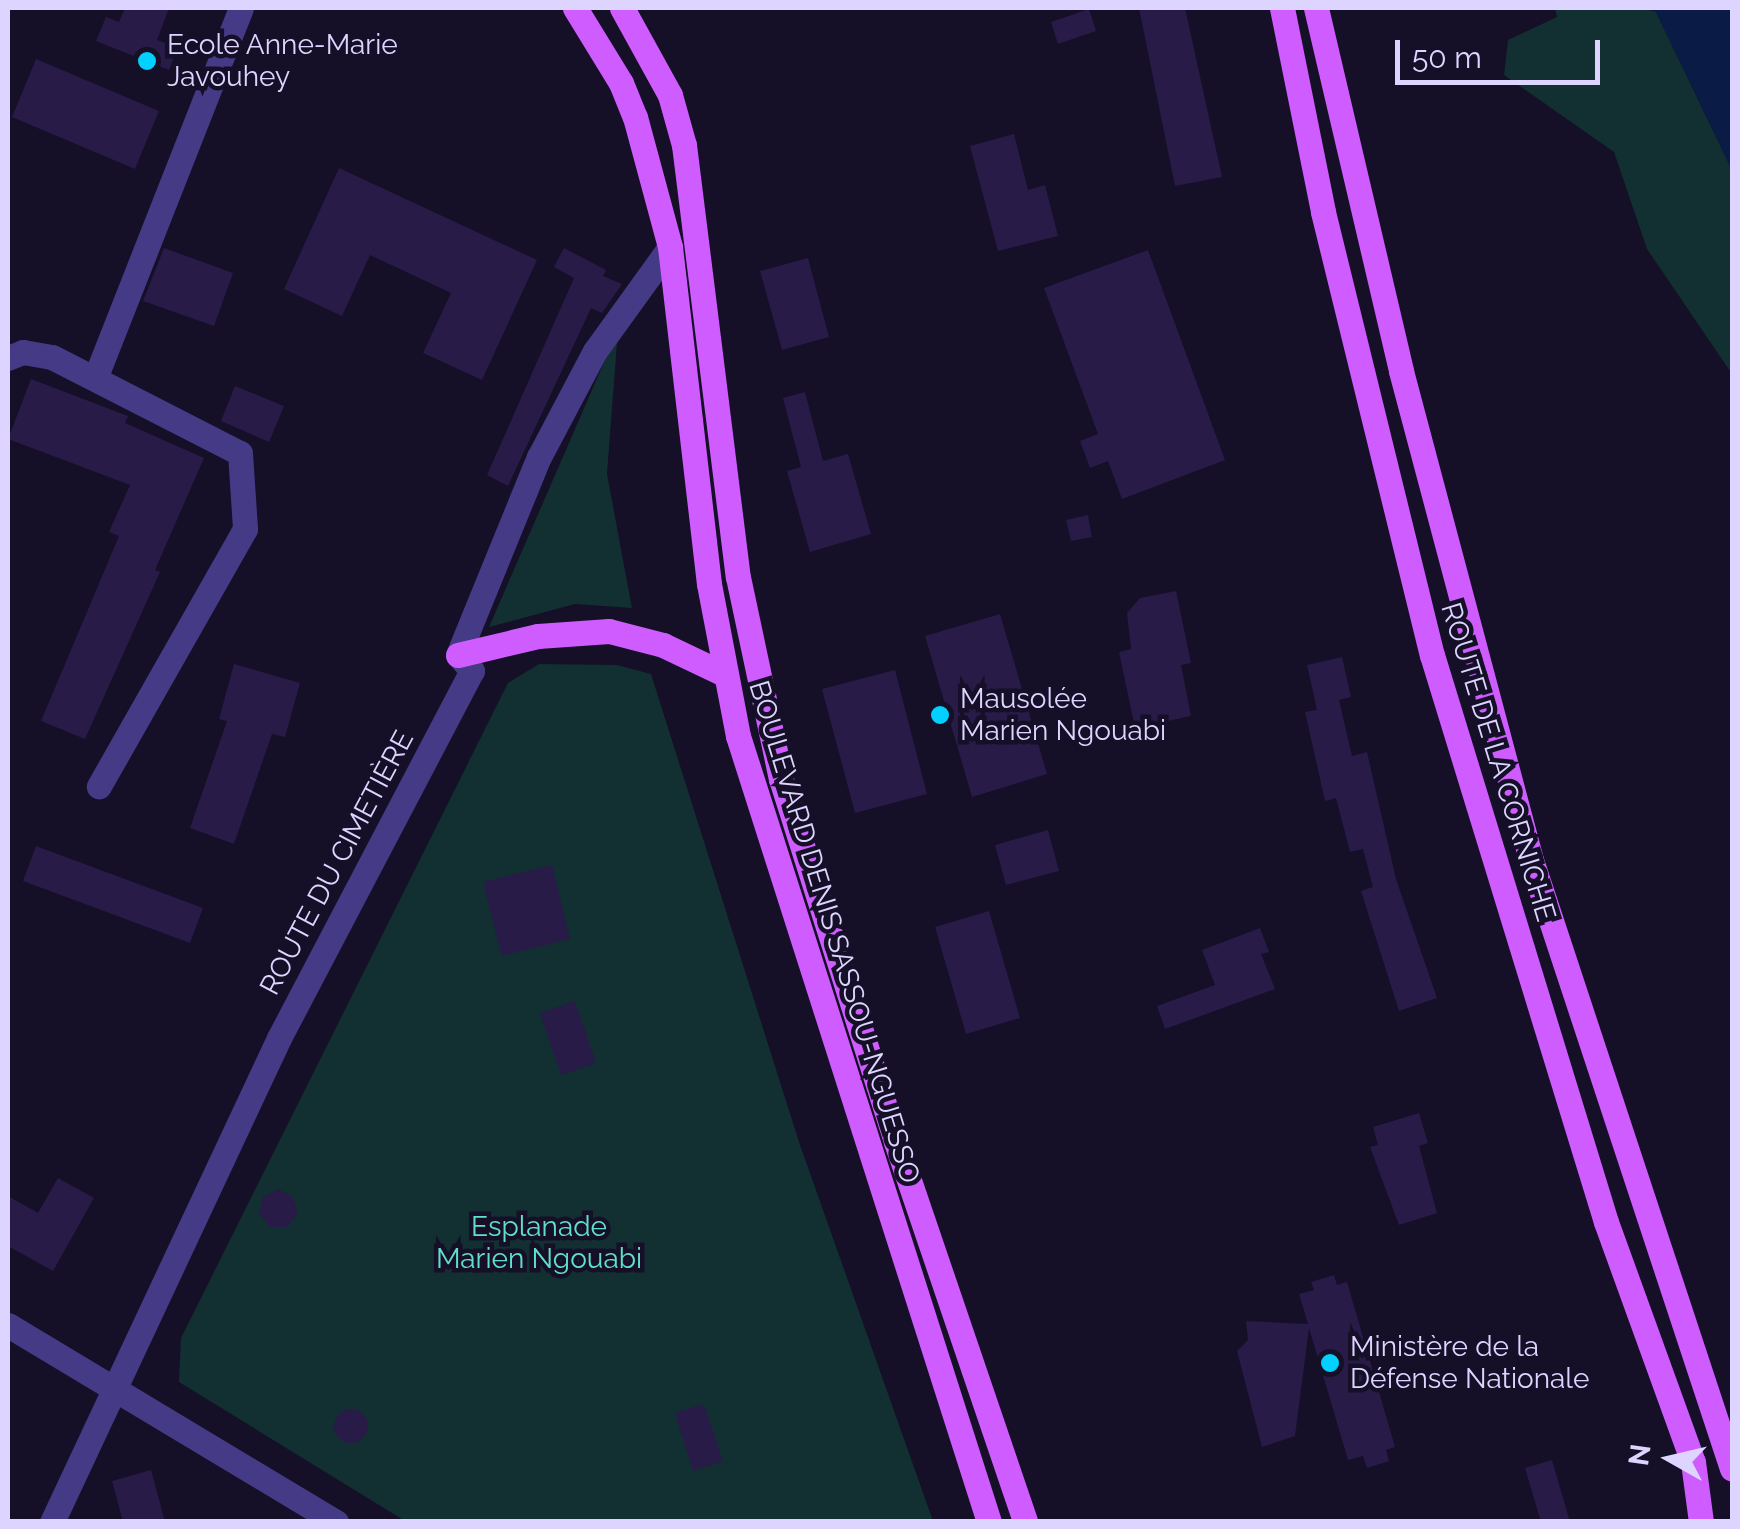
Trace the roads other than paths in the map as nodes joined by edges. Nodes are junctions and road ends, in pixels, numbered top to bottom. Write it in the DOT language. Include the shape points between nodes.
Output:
graph roads {
  1 [pos="241,8"];
  2 [pos="575,8"];
  3 [pos="622,8"];
  4 [pos="1282,8"];
  5 [pos="1316,8"];
  6 [pos="670,247"];
  7 [pos="8,358"];
  8 [pos="96,376"];
  9 [pos="458,656"];
  10 [pos="724,674"];
  11 [pos="99,786"];
  12 [pos="8,1325"];
  13 [pos="113,1386"];
  14 [pos="1732,1469"];
  15 [pos="52,1522"];
  16 [pos="336,1522"];
  17 [pos="989,1522"];
  18 [pos="1025,1522"];
  19 [pos="1701,1522"];
  1 -- 8 [label="street"];
  2 -- 6 [label="main road, BOULEVARD DENIS SASSOU-NGUESSO" via="635,118"];
  3 -- 18 [label="main road, BOULEVARD DENIS SASSOU-NGUESSO" via="670,95 682,134 738,577 781,779"];
  4 -- 19 [label="main road, ROUTE DE LA CORNICHE" via="1323,212 1432,655 1606,1222 1693,1462"];
  5 -- 14 [label="main road, ROUTE DE LA CORNICHE" via="1401,371 1530,860"];
  6 -- 9 [label="street, ROUTE DU CIMETIÈRE" via="595,351 539,457"];
  6 -- 10 [label="main road, BOULEVARD DENIS SASSOU-NGUESSO"];
  7 -- 8 [label="street" via="23,352 52,356"];
  8 -- 11 [label="street" via="240,452 245,529"];
  9 -- 10 [label="main road" via="538,636 609,631 662,645"];
  9 -- 13 [label="street, ROUTE DU CIMETIÈRE" via="472,671 279,1038"];
  10 -- 17 [label="main road, BOULEVARD DENIS SASSOU-NGUESSO" via="771,843"];
  12 -- 13 [label="street"];
  13 -- 15 [label="street, ROUTE DU CIMETIÈRE"];
  13 -- 16 [label="street"];
}
